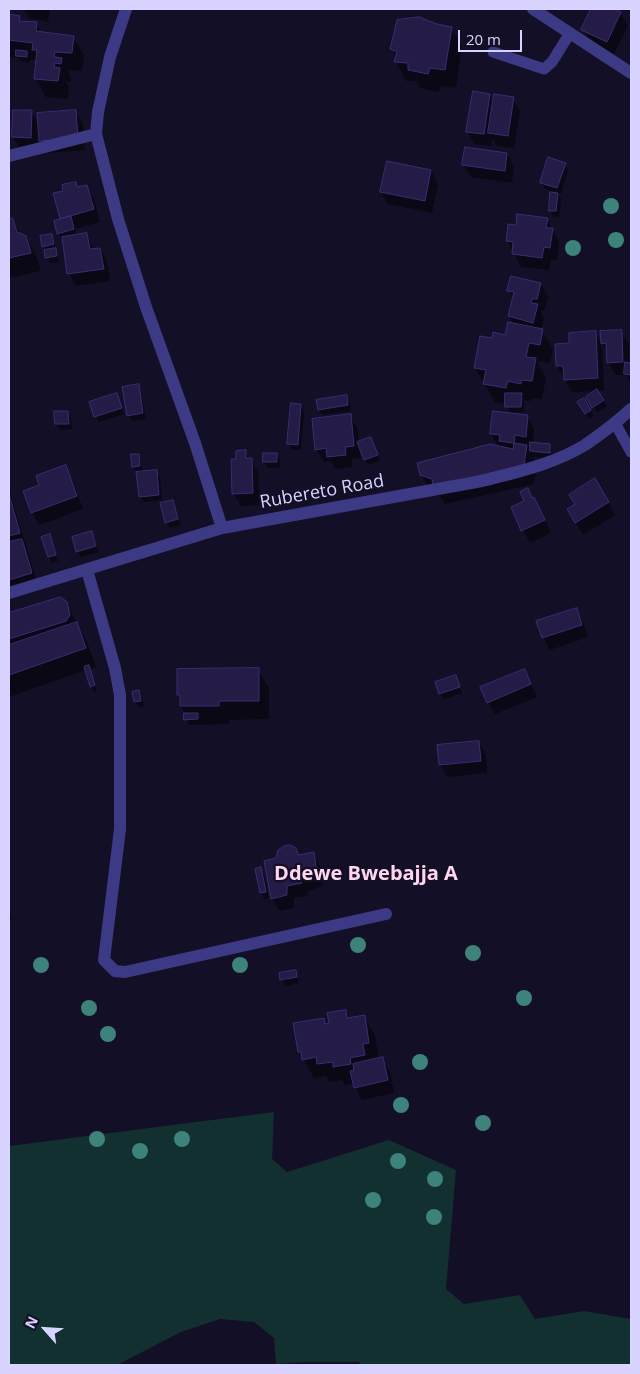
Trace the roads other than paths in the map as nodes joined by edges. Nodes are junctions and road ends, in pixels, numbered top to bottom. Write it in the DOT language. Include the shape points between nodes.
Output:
graph roads {
  1 [pos="126,9"];
  2 [pos="533,9"];
  3 [pos="570,33"];
  4 [pos="493,52"];
  5 [pos="631,73"];
  6 [pos="96,134"];
  7 [pos="9,156"];
  8 [pos="631,409"];
  9 [pos="615,423"];
  10 [pos="631,452"];
  11 [pos="222,528"];
  12 [pos="87,570"];
  13 [pos="9,593"];
  14 [pos="386,914"];
  1 -- 6 [label="street" via="110,57"];
  2 -- 3 [label="street"];
  3 -- 4 [label="lane" via="544,69"];
  3 -- 5 [label="street"];
  6 -- 7 [label="street"];
  6 -- 11 [label="street" via="140,290"];
  8 -- 9 [label="street, Rubereto Road"];
  9 -- 10 [label="lane"];
  9 -- 11 [label="street, Rubereto Road" via="584,445 518,472"];
  11 -- 12 [label="street, Rubereto Road"];
  12 -- 13 [label="street, Rubereto Road"];
  12 -- 14 [label="street" via="120,695 120,830 104,960 115,971 125,972"];
}
